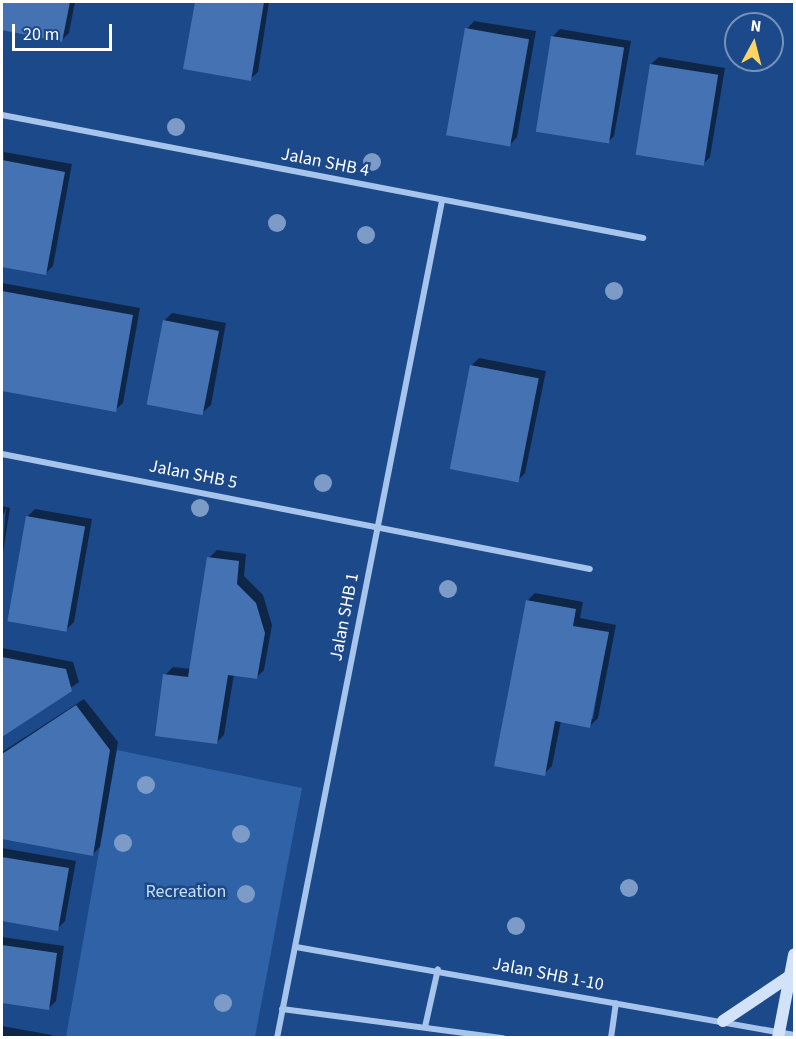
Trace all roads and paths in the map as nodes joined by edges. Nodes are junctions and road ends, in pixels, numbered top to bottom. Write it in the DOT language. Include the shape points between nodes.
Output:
graph roads {
  1 [pos="2,115"];
  2 [pos="442,201"];
  3 [pos="643,238"];
  4 [pos="2,454"];
  5 [pos="378,526"];
  6 [pos="590,569"];
  7 [pos="296,946"];
  8 [pos="795,955"];
  9 [pos="438,969"];
  10 [pos="790,976"];
  11 [pos="616,1003"];
  12 [pos="282,1009"];
  13 [pos="723,1021"];
  14 [pos="425,1027"];
  15 [pos="779,1035"];
  16 [pos="795,1035"];
  17 [pos="277,1038"];
  18 [pos="502,1038"];
  19 [pos="611,1038"];
  1 -- 2 [label="street, Jalan SHB 4"];
  2 -- 3 [label="street, Jalan SHB 4"];
  2 -- 5 [label="street, Jalan SHB 1"];
  4 -- 5 [label="street, Jalan SHB 5"];
  5 -- 6 [label="street, Jalan SHB 5"];
  5 -- 7 [label="street, Jalan SHB 1"];
  7 -- 9 [label="street, Jalan SHB 1-10"];
  7 -- 12 [label="street, Jalan SHB 1"];
  8 -- 10 [label="main road"];
  9 -- 11 [label="street, Jalan SHB 1-10"];
  9 -- 14 [label="street"];
  10 -- 13 [label="main road"];
  10 -- 15 [label="main road"];
  11 -- 13 [label="street, Jalan SHB 1-10"];
  11 -- 19 [label="street"];
  12 -- 14 [label="street"];
  12 -- 17 [label="street, Jalan SHB 1"];
  13 -- 15 [label="street, Jalan SHB 1-10"];
  14 -- 18 [label="street"];
  15 -- 16 [label="street, Jalan SHB 1-10"];
}
